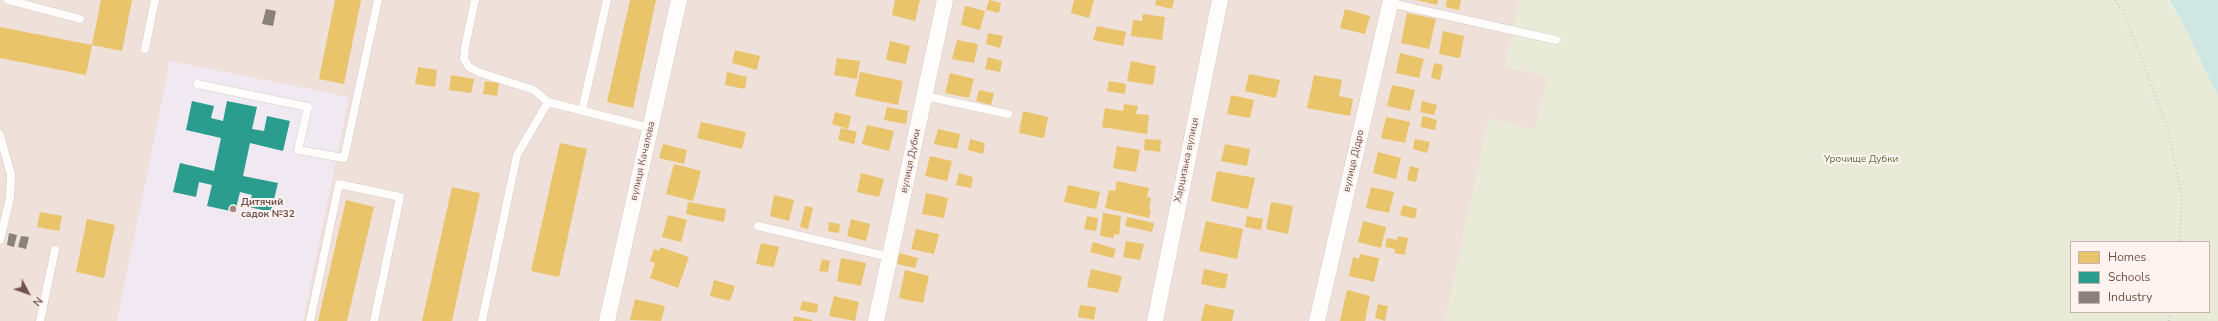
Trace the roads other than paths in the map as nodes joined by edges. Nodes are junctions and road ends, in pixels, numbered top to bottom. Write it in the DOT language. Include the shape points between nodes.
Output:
graph roads {
  1 [pos="8,0"];
  2 [pos="155,0"];
  3 [pos="378,0"];
  4 [pos="475,0"];
  5 [pos="607,0"];
  6 [pos="679,0"];
  7 [pos="945,0"];
  8 [pos="1220,0"];
  9 [pos="1391,1"];
  10 [pos="80,19"];
  11 [pos="1556,40"];
  12 [pos="145,49"];
  13 [pos="197,84"];
  14 [pos="925,96"];
  15 [pos="548,102"];
  16 [pos="582,111"];
  17 [pos="1008,114"];
  18 [pos="650,128"];
  19 [pos="0,135"];
  20 [pos="758,226"];
  21 [pos="0,240"];
  22 [pos="55,250"];
  23 [pos="890,257"];
  24 [pos="40,321"];
  25 [pos="310,321"];
  26 [pos="374,321"];
  27 [pos="482,321"];
  28 [pos="607,321"];
  29 [pos="876,321"];
  30 [pos="1154,321"];
  31 [pos="1317,321"];
  1 -- 10 [label="lane"];
  2 -- 12 [label="lane"];
  3 -- 13 [label="lane" via="344,158 298,150 308,107"];
  4 -- 15 [label="lane" via="465,47 464,59 469,67 534,90"];
  5 -- 16 [label="lane"];
  6 -- 18 [label="street, вулиця Качалова"];
  7 -- 14 [label="street, вулиця Дубки"];
  8 -- 30 [label="street, Харцизька вулиця"];
  9 -- 11 [label="lane"];
  9 -- 31 [label="street, вулиця Дідро"];
  14 -- 17 [label="lane"];
  14 -- 23 [label="street, вулиця Дубки"];
  15 -- 16 [label="lane"];
  15 -- 27 [label="lane" via="517,155"];
  16 -- 18 [label="lane"];
  18 -- 28 [label="street, вулиця Качалова"];
  19 -- 21 [label="lane" via="11,175 10,198"];
  20 -- 23 [label="lane"];
  22 -- 24 [label="lane"];
  23 -- 29 [label="street, вулиця Дубки"];
  25 -- 26 [label="lane" via="339,184 400,197"];
}
